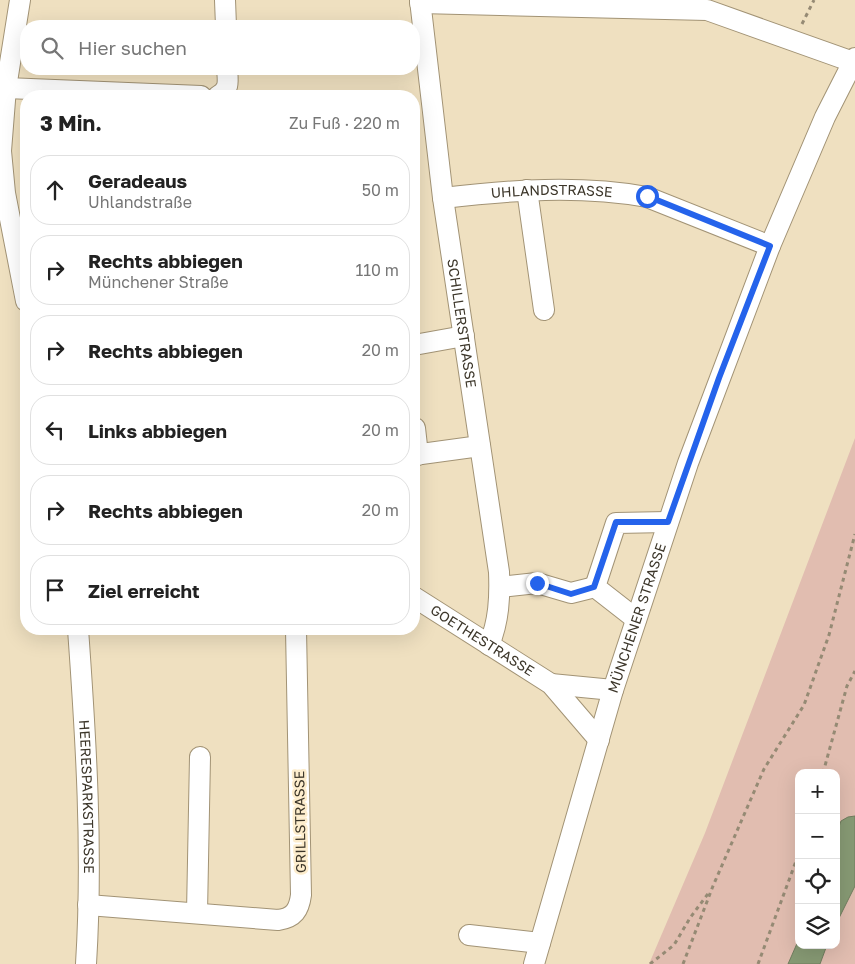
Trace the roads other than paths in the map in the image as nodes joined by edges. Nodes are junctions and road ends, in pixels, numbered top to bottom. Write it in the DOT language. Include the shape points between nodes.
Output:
graph roads {
  1 [pos="20,0"];
  2 [pos="225,0"];
  3 [pos="420,1"];
  4 [pos="707,5"];
  5 [pos="226,20"];
  6 [pos="854,60"];
  7 [pos="5,62"];
  8 [pos="227,75"];
  9 [pos="6,88"];
  10 [pos="55,90"];
  11 [pos="226,90"];
  12 [pos="1,173"];
  13 [pos="527,190"];
  14 [pos="443,198"];
  15 [pos="770,246"];
  16 [pos="20,268"];
  17 [pos="544,310"];
  18 [pos="464,336"];
  19 [pos="420,343"];
  20 [pos="480,446"];
  21 [pos="420,454"];
  22 [pos="668,522"];
  23 [pos="500,587"];
  24 [pos="594,587"];
  25 [pos="420,602"];
  26 [pos="636,619"];
  27 [pos="78,635"];
  28 [pos="296,635"];
  29 [pos="489,644"];
  30 [pos="551,684"];
  31 [pos="613,690"];
  32 [pos="599,740"];
  33 [pos="200,757"];
  34 [pos="88,906"];
  35 [pos="196,913"];
  36 [pos="469,935"];
  37 [pos="540,943"];
  38 [pos="86,964"];
  39 [pos="534,964"];
  1 -- 7 [label="street"];
  2 -- 5 [label="street"];
  3 -- 4 [label="street"];
  3 -- 14 [label="street, SCHILLERSTRASSE"];
  4 -- 6 [label="street" via="793,40"];
  6 -- 15 [label="street, MÜNCHENER STRASSE"];
  7 -- 9 [label="street"];
  8 -- 11 [label="street"];
  9 -- 10 [label="street"];
  9 -- 12 [label="street"];
  12 -- 16 [label="street"];
  13 -- 14 [label="street, UHLANDSTRASSE"];
  13 -- 15 [label="street, UHLANDSTRASSE" via="593,190 647,196"];
  13 -- 17 [label="street"];
  14 -- 18 [label="street, SCHILLERSTRASSE"];
  15 -- 22 [label="street, MÜNCHENER STRASSE"];
  18 -- 19 [label="street"];
  18 -- 20 [label="street, SCHILLERSTRASSE"];
  20 -- 21 [label="street"];
  20 -- 23 [label="street, SCHILLERSTRASSE"];
  22 -- 24 [label="street" via="616,522"];
  22 -- 26 [label="street, MÜNCHENER STRASSE"];
  23 -- 24 [label="street" via="537,583 571,594"];
  23 -- 29 [label="street, SCHILLERSTRASSE" via="496,625"];
  24 -- 26 [label="street"];
  25 -- 29 [label="street, GOETHESTRASSE"];
  26 -- 31 [label="street, MÜNCHENER STRASSE"];
  27 -- 34 [label="street, HEERESPARKSTRASSE" via="87,782"];
  28 -- 35 [label="street, GRILLSTRASSE" via="300,903 293,916 278,920"];
  29 -- 30 [label="street, GOETHESTRASSE"];
  30 -- 31 [label="street, GOETHESTRASSE"];
  30 -- 32 [label="street, GOETHESTRASSE"];
  31 -- 32 [label="street, MÜNCHENER STRASSE"];
  32 -- 37 [label="street, MÜNCHENER STRASSE"];
  33 -- 35 [label="street"];
  34 -- 35 [label="street, GRILLSTRASSE"];
  34 -- 38 [label="street, HEERESPARKSTRASSE"];
  36 -- 37 [label="street"];
  37 -- 39 [label="street, MÜNCHENER STRASSE"];
}
